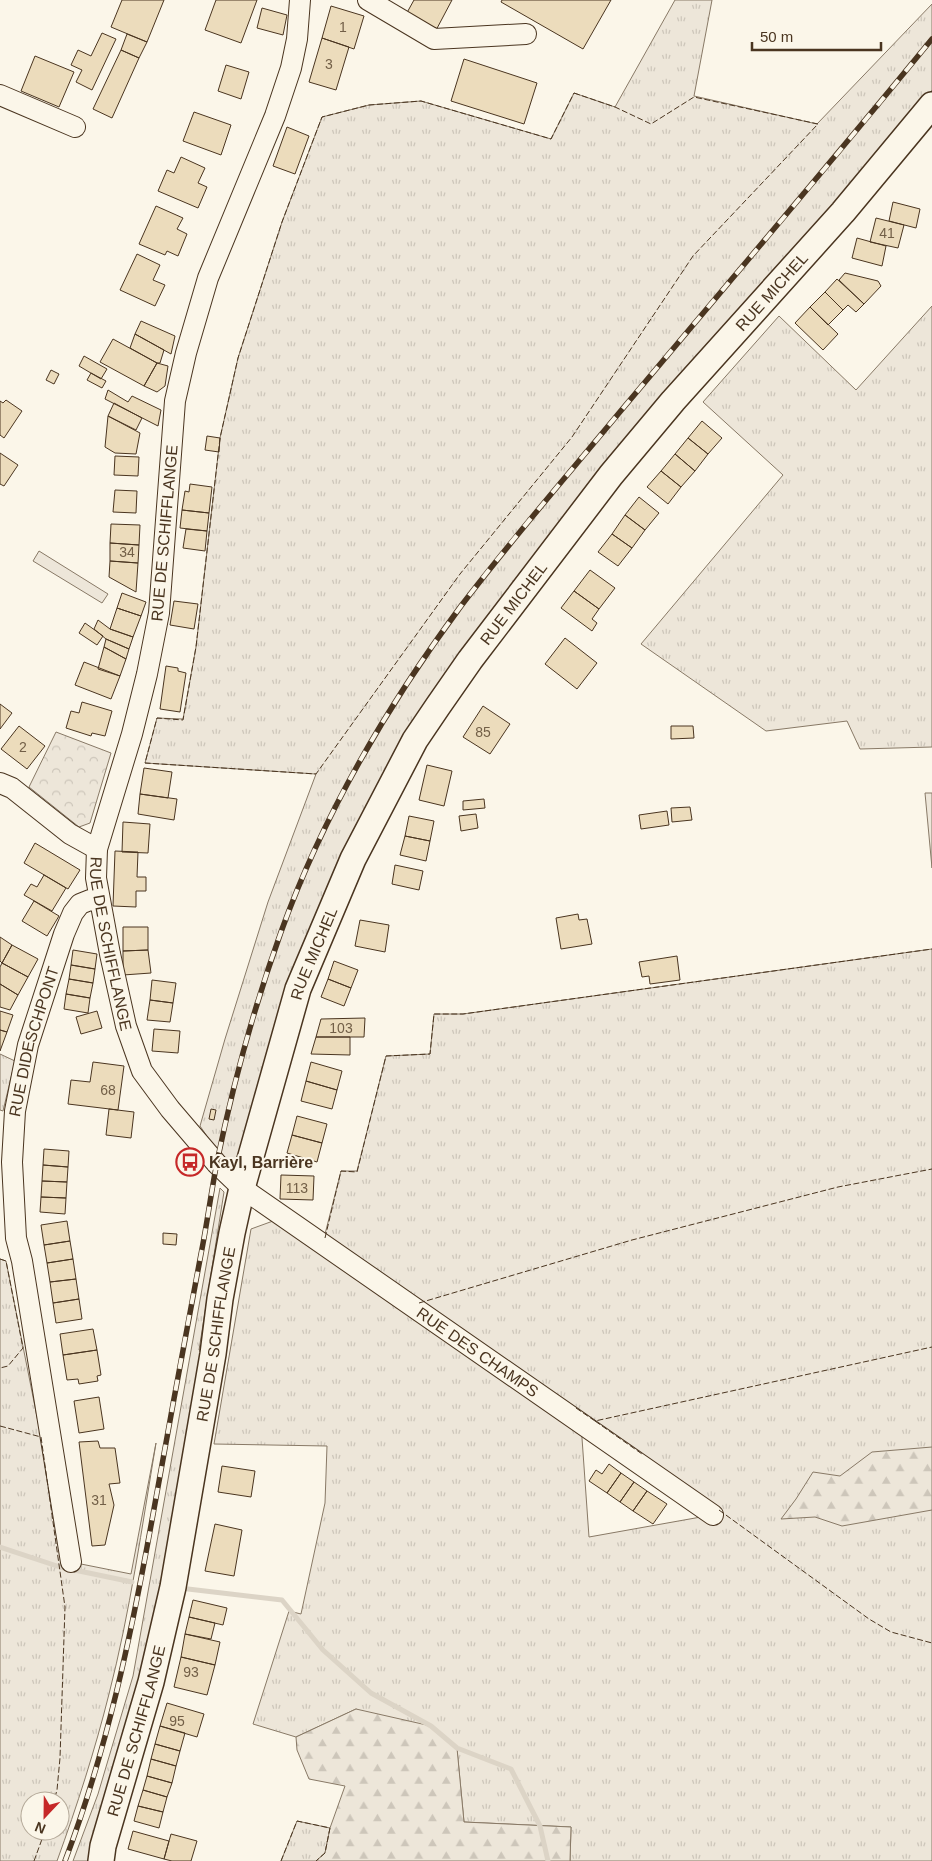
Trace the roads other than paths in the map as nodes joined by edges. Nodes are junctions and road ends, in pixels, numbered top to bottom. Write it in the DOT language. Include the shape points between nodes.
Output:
graph roads {
  1 [pos="300,0"];
  2 [pos="368,0"];
  3 [pos="526,34"];
  4 [pos="0,96"];
  5 [pos="932,105"];
  6 [pos="75,127"];
  7 [pos="0,783"];
  8 [pos="97,849"];
  9 [pos="100,902"];
  10 [pos="242,1188"];
  11 [pos="713,1515"];
  12 [pos="71,1562"];
  13 [pos="100,1861"];
  1 -- 8 [label="street, RUE DE SCHIFFLANGE" via="291,68 275,116 208,278 186,353 175,401 159,613 134,725"];
  2 -- 3 [label="street" via="434,39"];
  4 -- 6 [label="street"];
  5 -- 10 [label="main road, RUE MICHEL" via="843,212 611,475 470,660 415,740 353,859 298,989"];
  7 -- 8 [label="street" via="12,788 70,834"];
  8 -- 9 [label="street, RUE DE SCHIFFLANGE" via="96,878"];
  9 -- 10 [label="street, RUE DE SCHIFFLANGE" via="126,1026 142,1071 217,1164"];
  9 -- 12 [label="street, RUE DIDESCHPONT" via="90,900 80,904 64,934 28,1044 15,1110 12,1162 16,1238"];
  10 -- 11 [label="street, RUE DES CHAMPS"];
  10 -- 13 [label="main road, RUE DE SCHIFFLANGE" via="220,1299 173,1587 151,1682"];
}
